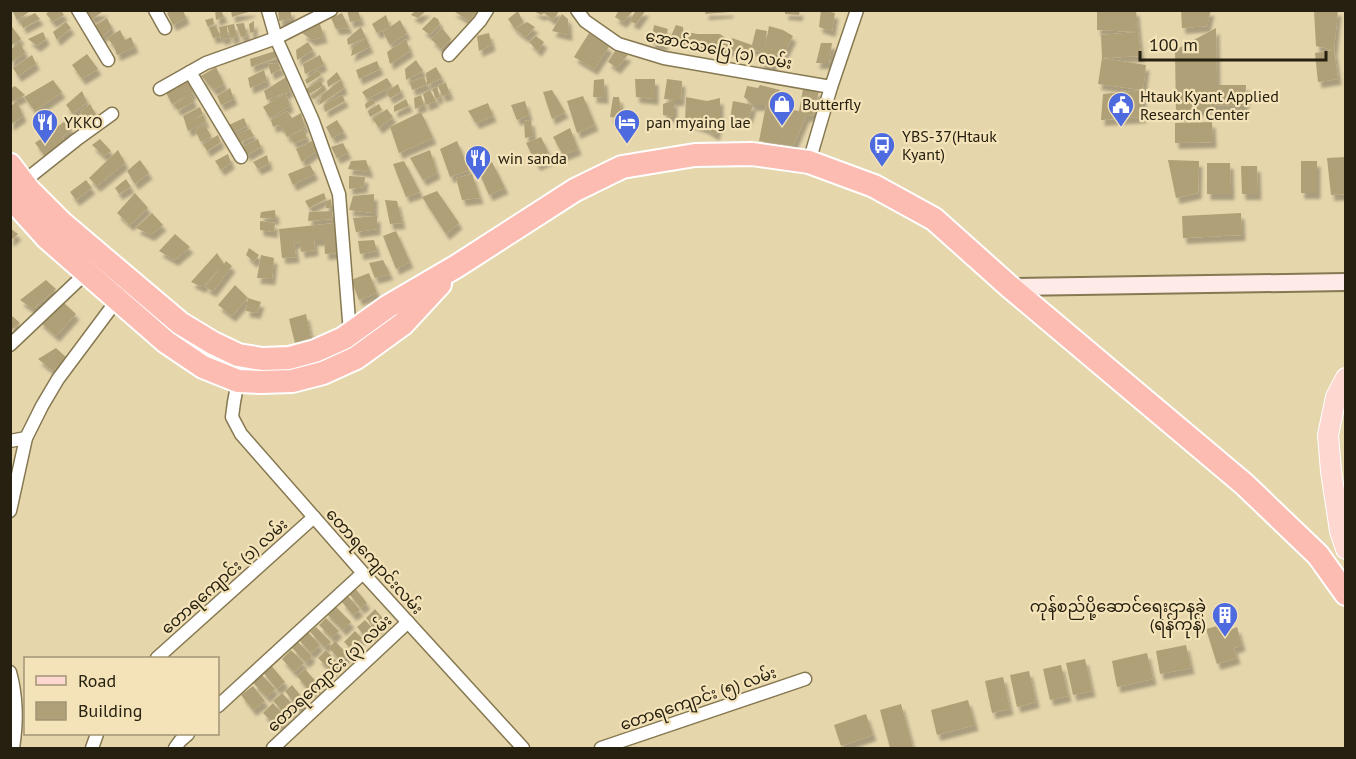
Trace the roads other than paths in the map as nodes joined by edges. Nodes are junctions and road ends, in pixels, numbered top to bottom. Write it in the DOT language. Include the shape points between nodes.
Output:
graph roads {
  1 [pos="78,10"];
  2 [pos="155,10"];
  3 [pos="268,10"];
  4 [pos="331,10"];
  5 [pos="487,10"];
  6 [pos="577,10"];
  7 [pos="857,10"];
  8 [pos="165,28"];
  9 [pos="276,38"];
  10 [pos="449,55"];
  11 [pos="108,60"];
  12 [pos="190,72"];
  13 [pos="831,87"];
  14 [pos="160,89"];
  15 [pos="112,114"];
  16 [pos="241,157"];
  17 [pos="809,162"];
  18 [pos="15,181"];
  19 [pos="54,230"];
  20 [pos="457,266"];
  21 [pos="86,273"];
  22 [pos="1346,282"];
  23 [pos="1010,287"];
  24 [pos="117,300"];
  25 [pos="350,333"];
  26 [pos="10,345"];
  27 [pos="1346,378"];
  28 [pos="238,381"];
  29 [pos="26,438"];
  30 [pos="10,441"];
  31 [pos="10,511"];
  32 [pos="314,517"];
  33 [pos="1346,549"];
  34 [pos="363,573"];
  35 [pos="1346,594"];
  36 [pos="408,622"];
  37 [pos="158,657"];
  38 [pos="10,672"];
  39 [pos="805,679"];
  40 [pos="219,705"];
  41 [pos="187,735"];
  42 [pos="13,748"];
  43 [pos="175,748"];
  44 [pos="273,748"];
  45 [pos="523,748"];
  46 [pos="601,748"];
  1 -- 11 [label="street"];
  2 -- 8 [label="street"];
  3 -- 9 [label="street"];
  4 -- 9 [label="street"];
  5 -- 10 [label="street"];
  6 -- 13 [label="street, အောင်သပြေ (၁) လမ်း" via="585,21 627,47 664,58"];
  7 -- 13 [label="street"];
  9 -- 12 [label="street"];
  9 -- 25 [label="street" via="313,121 339,194"];
  12 -- 14 [label="street"];
  12 -- 16 [label="street"];
  13 -- 17 [label="street"];
  15 -- 18 [label="street"];
  17 -- 20 [label="highway" via="752,154 695,155 622,167 575,190"];
  17 -- 23 [label="highway" via="874,186 934,219"];
  18 -- 19 [label="highway"];
  19 -- 21 [label="highway"];
  19 -- 25 [label="highway" via="180,323 238,355 289,358 315,351"];
  20 -- 25 [label="highway"];
  20 -- 28 [label="highway" via="403,324 356,357 323,373 292,381"];
  21 -- 24 [label="highway"];
  21 -- 26 [label="street"];
  22 -- 23 [label="main road"];
  23 -- 35 [label="highway" via="1244,484 1318,555"];
  24 -- 28 [label="highway" via="166,342 203,367"];
  24 -- 29 [label="street" via="58,379"];
  27 -- 33 [label="main road" via="1336,397 1328,435 1340,531"];
  28 -- 32 [label="street, တောရကျောင်းလမ်း" via="232,417 241,434"];
  29 -- 30 [label="street"];
  29 -- 31 [label="street"];
  32 -- 34 [label="street, တောရကျောင်းလမ်း"];
  32 -- 37 [label="street, တောရကျောင်း (၁) လမ်း"];
  34 -- 36 [label="street, တောရကျောင်းလမ်း"];
  34 -- 40 [label="street"];
  36 -- 44 [label="street, တောရကျောင်း (၃) လမ်း"];
  36 -- 45 [label="street, တောရကျောင်းလမ်း"];
  38 -- 42 [label="street" via="15,689"];
  39 -- 46 [label="street, တောရကျောင်း (၅) လမ်း"];
  41 -- 43 [label="street"];
}
